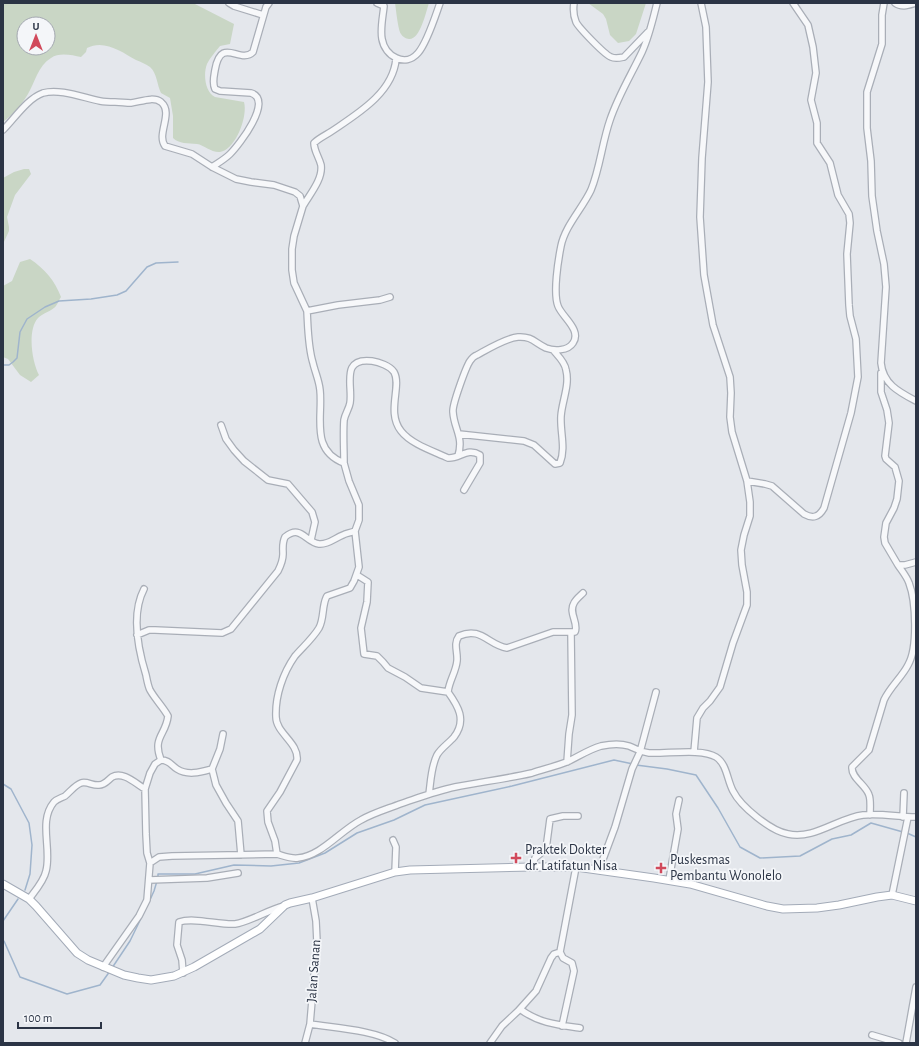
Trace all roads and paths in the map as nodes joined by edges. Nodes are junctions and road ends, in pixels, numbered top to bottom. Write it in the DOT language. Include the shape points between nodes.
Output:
graph roads {
  1 [pos="229,3"];
  2 [pos="269,3"];
  3 [pos="377,3"];
  4 [pos="440,3"];
  5 [pos="574,3"];
  6 [pos="658,3"];
  7 [pos="701,3"];
  8 [pos="793,3"];
  9 [pos="884,3"];
  10 [pos="896,3"];
  11 [pos="916,3"];
  12 [pos="264,15"];
  13 [pos="649,31"];
  14 [pos="396,59"];
  15 [pos="3,130"];
  16 [pos="212,167"];
  17 [pos="303,206"];
  18 [pos="390,297"];
  19 [pos="306,311"];
  20 [pos="553,350"];
  21 [pos="881,371"];
  22 [pos="916,401"];
  23 [pos="221,425"];
  24 [pos="459,434"];
  25 [pos="458,456"];
  26 [pos="344,463"];
  27 [pos="747,481"];
  28 [pos="464,490"];
  29 [pos="355,531"];
  30 [pos="311,540"];
  31 [pos="916,562"];
  32 [pos="898,565"];
  33 [pos="357,575"];
  34 [pos="144,589"];
  35 [pos="583,593"];
  36 [pos="571,633"];
  37 [pos="137,635"];
  38 [pos="448,692"];
  39 [pos="656,692"];
  40 [pos="223,734"];
  41 [pos="640,752"];
  42 [pos="694,752"];
  43 [pos="161,760"];
  44 [pos="567,762"];
  45 [pos="212,769"];
  46 [pos="145,789"];
  47 [pos="430,794"];
  48 [pos="904,794"];
  49 [pos="679,800"];
  50 [pos="870,815"];
  51 [pos="578,816"];
  52 [pos="906,817"];
  53 [pos="916,817"];
  54 [pos="393,840"];
  55 [pos="277,854"];
  56 [pos="241,855"];
  57 [pos="150,863"];
  58 [pos="532,867"];
  59 [pos="576,867"];
  60 [pos="599,870"];
  61 [pos="395,872"];
  62 [pos="238,873"];
  63 [pos="151,880"];
  64 [pos="669,880"];
  65 [pos="3,884"];
  66 [pos="892,895"];
  67 [pos="312,898"];
  68 [pos="29,899"];
  69 [pos="916,901"];
  70 [pos="285,906"];
  71 [pos="560,952"];
  72 [pos="104,967"];
  73 [pos="183,973"];
  74 [pos="916,987"];
  75 [pos="520,1009"];
  76 [pos="310,1024"];
  77 [pos="562,1026"];
  78 [pos="580,1028"];
  79 [pos="872,1035"];
  80 [pos="305,1043"];
  81 [pos="395,1043"];
  82 [pos="490,1043"];
  83 [pos="899,1043"];
  84 [pos="906,1043"];
  1 -- 12 [label="street"];
  2 -- 12 [label="street"];
  3 -- 14 [label="street" via="384,6 381,38 383,44"];
  4 -- 14 [label="street" via="418,53 410,60"];
  5 -- 13 [label="street" via="574,17 578,26 612,58 624,57"];
  6 -- 13 [label="street"];
  7 -- 27 [label="street" via="706,27 708,82 700,216 704,275 713,325 730,377 732,432"];
  8 -- 27 [label="street" via="808,25 813,47 816,73 811,100 817,142 830,164 838,195 850,223 847,254 849,306 856,339 858,377 851,413 821,514 810,517 772,486"];
  9 -- 21 [label="street" via="882,44 867,92 872,196 886,287 880,353"];
  10 -- 11 [label="street" via="905,6"];
  12 -- 16 [label="street" via="253,52 248,56 226,52 217,61 215,89 220,92 255,94 259,99 259,105 246,134 229,155"];
  13 -- 20 [label="street" via="643,51 620,94 610,120 591,190 567,230 561,246 556,299 562,315 571,324 576,337 568,348"];
  14 -- 17 [label="street" via="388,81 373,101 314,143 321,164 320,178"];
  15 -- 16 [label="street" via="32,98 49,92 81,96 102,102 130,103 152,99 162,102 164,107 164,146 192,154"];
  16 -- 17 [label="street" via="236,179 274,185 295,192 300,196"];
  17 -- 19 [label="street" via="294,236 292,270 294,283"];
  18 -- 19 [label="street"];
  19 -- 26 [label="street" via="310,351 321,391 321,436 329,454"];
  20 -- 24 [label="street" via="536,340 517,337 472,358 453,409"];
  20 -- 24 [label="street" via="566,368 568,378 561,417 563,444 560,463 555,464 534,445 524,441"];
  21 -- 22 [label="street" via="887,382"];
  21 -- 32 [label="street" via="881,392 889,423 885,456 896,467 899,481 897,499 886,523 884,537"];
  23 -- 30 [label="street" via="226,439 244,461 268,480 288,484 312,512 315,522"];
  24 -- 25 [label="street" via="461,442"];
  25 -- 26 [label="street" via="448,458 411,440 401,431 394,410 396,384 393,372 389,367 369,361 356,364 349,375 351,398 344,419"];
  25 -- 28 [label="street" via="471,453 479,454 481,457"];
  26 -- 29 [label="street" via="359,505 359,520"];
  27 -- 42 [label="street" via="750,516 741,550 747,605 732,643 720,687 697,718"];
  29 -- 30 [label="street" via="326,543"];
  29 -- 33 [label="street" via="359,560"];
  30 -- 37 [label="street" via="299,533 284,537 282,564 278,571 227,631 216,633 150,630"];
  31 -- 32 [label="street"];
  32 -- 50 [label="street" via="911,590 915,638 909,663 884,700 869,750 852,767 853,774 870,796"];
  33 -- 38 [label="street" via="368,582 367,602 361,628 364,654 377,656 388,668 421,688"];
  33 -- 55 [label="street" via="350,588 326,598 319,627 291,663 280,686 276,719 294,748 297,760 267,810"];
  34 -- 37 [label="street" via="138,607"];
  35 -- 36 [label="street" via="573,606 576,628 575,632"];
  36 -- 38 [label="street" via="553,632 507,648 502,648 478,634 459,636 455,646 457,662"];
  36 -- 44 [label="street" via="572,715"];
  37 -- 43 [label="street" via="150,689 168,716 158,740"];
  38 -- 47 [label="street" via="458,706 460,724 454,737 437,756 431,774"];
  39 -- 41 [label="street"];
  40 -- 45 [label="street"];
  41 -- 42 [label="street"];
  41 -- 44 [label="street" via="629,746 613,744 600,746"];
  41 -- 60 [label="street"];
  42 -- 50 [label="street" via="705,752 715,756 721,762 733,792 765,824 776,830 798,835 853,817"];
  43 -- 45 [label="street" via="192,774"];
  43 -- 46 [label="street" via="150,773"];
  44 -- 47 [label="street" via="529,773"];
  45 -- 56 [label="street" via="216,786 238,821"];
  46 -- 57 [label="street" via="147,853"];
  46 -- 68 [label="street" via="124,776 117,775 99,786 80,783 55,801 47,816 46,872"];
  47 -- 55 [label="street" via="361,820 314,854 298,858"];
  48 -- 52 [label="street"];
  49 -- 64 [label="street" via="676,814 678,829"];
  50 -- 52 [label="street"];
  51 -- 58 [label="street" via="550,819 546,848 535,858"];
  52 -- 53 [label="street"];
  52 -- 66 [label="street"];
  54 -- 61 [label="street" via="396,847"];
  55 -- 56 [label="street"];
  56 -- 57 [label="street" via="163,857"];
  57 -- 63 [label="street"];
  58 -- 59 [label="main road"];
  58 -- 61 [label="main road"];
  59 -- 60 [label="main road"];
  59 -- 71 [label="street"];
  60 -- 64 [label="main road"];
  61 -- 67 [label="main road"];
  62 -- 63 [label="street" via="207,878"];
  63 -- 72 [label="street" via="143,910"];
  64 -- 66 [label="main road" via="783,908 806,909"];
  65 -- 68 [label="main road"];
  66 -- 69 [label="main road"];
  67 -- 70 [label="main road" via="298,900"];
  67 -- 76 [label="street, Jalan Sanan" via="317,942"];
  68 -- 72 [label="main road" via="77,953"];
  70 -- 73 [label="main road" via="260,929"];
  70 -- 73 [label="street" via="274,908 240,923 180,921 177,945"];
  71 -- 75 [label="street" via="551,958 536,991"];
  71 -- 77 [label="street" via="563,958 572,963 574,971"];
  72 -- 73 [label="main road" via="124,975 151,980"];
  74 -- 84 [label="street"];
  75 -- 77 [label="street" via="533,1018"];
  75 -- 82 [label="street" via="502,1026"];
  76 -- 80 [label="street, Jalan Sanan"];
  76 -- 81 [label="street" via="382,1037"];
  77 -- 78 [label="street"];
  79 -- 83 [label="street"];
}
